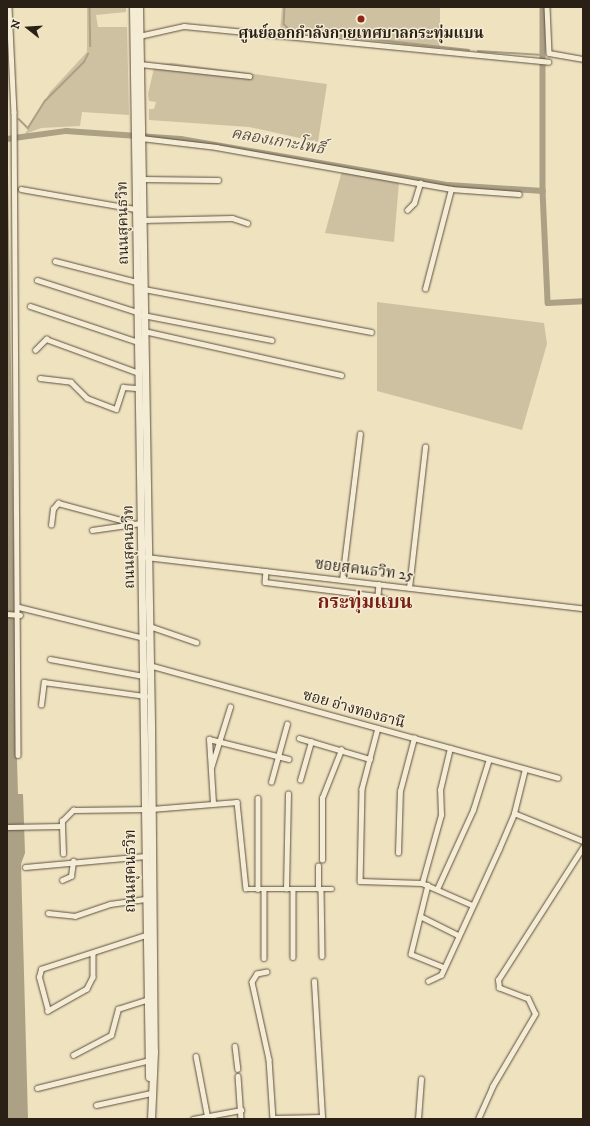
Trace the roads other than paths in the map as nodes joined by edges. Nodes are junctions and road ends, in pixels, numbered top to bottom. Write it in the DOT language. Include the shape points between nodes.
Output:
graph roads {
  1 [pos="9,7"];
  2 [pos="133,7"];
  3 [pos="139,7"];
  4 [pos="547,7"];
  5 [pos="136,37"];
  6 [pos="583,60"];
  7 [pos="545,62"];
  8 [pos="140,64"];
  9 [pos="249,76"];
  10 [pos="141,138"];
  11 [pos="142,179"];
  12 [pos="218,180"];
  13 [pos="420,183"];
  14 [pos="21,189"];
  15 [pos="451,189"];
  16 [pos="519,194"];
  17 [pos="136,209"];
  18 [pos="408,210"];
  19 [pos="143,220"];
  20 [pos="247,223"];
  21 [pos="56,261"];
  22 [pos="37,280"];
  23 [pos="137,282"];
  24 [pos="144,289"];
  25 [pos="425,289"];
  26 [pos="30,306"];
  27 [pos="137,313"];
  28 [pos="145,316"];
  29 [pos="144,331"];
  30 [pos="371,332"];
  31 [pos="272,340"];
  32 [pos="138,342"];
  33 [pos="35,350"];
  34 [pos="139,373"];
  35 [pos="341,375"];
  36 [pos="40,378"];
  37 [pos="139,388"];
  38 [pos="360,434"];
  39 [pos="425,448"];
  40 [pos="132,523"];
  41 [pos="141,523"];
  42 [pos="52,525"];
  43 [pos="92,530"];
  44 [pos="145,556"];
  45 [pos="266,571"];
  46 [pos="342,580"];
  47 [pos="379,584"];
  48 [pos="409,588"];
  49 [pos="378,596"];
  50 [pos="394,602"];
  51 [pos="19,607"];
  52 [pos="583,608"];
  53 [pos="7,614"];
  54 [pos="18,615"];
  55 [pos="149,626"];
  56 [pos="146,639"];
  57 [pos="196,642"];
  58 [pos="50,659"];
  59 [pos="147,664"];
  60 [pos="144,676"];
  61 [pos="147,697"];
  62 [pos="41,705"];
  63 [pos="230,707"];
  64 [pos="287,724"];
  65 [pos="378,728"];
  66 [pos="299,738"];
  67 [pos="414,738"];
  68 [pos="220,740"];
  69 [pos="311,742"];
  70 [pos="450,748"];
  71 [pos="341,750"];
  72 [pos="18,755"];
  73 [pos="278,756"];
  74 [pos="289,759"];
  75 [pos="370,759"];
  76 [pos="489,759"];
  77 [pos="525,769"];
  78 [pos="210,772"];
  79 [pos="558,778"];
  80 [pos="300,780"];
  81 [pos="271,782"];
  82 [pos="288,794"];
  83 [pos="258,798"];
  84 [pos="212,803"];
  85 [pos="147,809"];
  86 [pos="514,813"];
  87 [pos="62,826"];
  88 [pos="7,827"];
  89 [pos="583,841"];
  90 [pos="583,847"];
  91 [pos="398,853"];
  92 [pos="63,854"];
  93 [pos="145,856"];
  94 [pos="322,860"];
  95 [pos="73,861"];
  96 [pos="318,866"];
  97 [pos="25,867"];
  98 [pos="62,880"];
  99 [pos="422,883"];
  100 [pos="428,885"];
  101 [pos="258,889"];
  102 [pos="264,889"];
  103 [pos="286,889"];
  104 [pos="293,889"];
  105 [pos="320,889"];
  106 [pos="332,889"];
  107 [pos="437,889"];
  108 [pos="145,899"];
  109 [pos="472,906"];
  110 [pos="48,913"];
  111 [pos="420,916"];
  112 [pos="152,933"];
  113 [pos="458,935"];
  114 [pos="145,936"];
  115 [pos="93,954"];
  116 [pos="322,956"];
  117 [pos="293,957"];
  118 [pos="264,958"];
  119 [pos="149,966"];
  120 [pos="444,967"];
  121 [pos="267,972"];
  122 [pos="314,981"];
  123 [pos="428,982"];
  124 [pos="146,1000"];
  125 [pos="235,1046"];
  126 [pos="73,1055"];
  127 [pos="196,1056"];
  128 [pos="151,1059"];
  129 [pos="238,1069"];
  130 [pos="238,1076"];
  131 [pos="421,1080"];
  132 [pos="37,1088"];
  133 [pos="151,1090"];
  134 [pos="96,1105"];
  135 [pos="241,1110"];
  136 [pos="150,1117"];
  137 [pos="208,1117"];
  138 [pos="273,1118"];
  139 [pos="322,1118"];
  140 [pos="194,1119"];
  141 [pos="241,1119"];
  142 [pos="418,1119"];
  143 [pos="478,1119"];
  1 -- 51 [label="street" via="14,112"];
  2 -- 5 [label="main road, ถนนสุคนธวิท"];
  3 -- 5 [label="main road, ถนนสุคนธวิท"];
  4 -- 6 [label="street" via="549,53"];
  5 -- 7 [label="street" via="184,26"];
  5 -- 8 [label="main road, ถนนสุคนธวิท"];
  5 -- 17 [label="main road, ถนนสุคนธวิท"];
  8 -- 9 [label="street"];
  8 -- 10 [label="main road, ถนนสุคนธวิท"];
  10 -- 11 [label="main road, ถนนสุคนธวิท"];
  10 -- 13 [label="street" via="216,147"];
  11 -- 12 [label="street"];
  11 -- 19 [label="main road, ถนนสุคนธวิท"];
  13 -- 15 [label="street"];
  13 -- 18 [label="street" via="414,203"];
  14 -- 17 [label="street"];
  15 -- 16 [label="street"];
  15 -- 25 [label="street"];
  17 -- 23 [label="main road, ถนนสุคนธวิท"];
  19 -- 20 [label="street" via="232,218"];
  19 -- 24 [label="main road, ถนนสุคนธวิท"];
  21 -- 23 [label="street"];
  22 -- 27 [label="street"];
  23 -- 27 [label="main road, ถนนสุคนธวิท"];
  24 -- 28 [label="main road, ถนนสุคนธวิท"];
  24 -- 30 [label="street"];
  26 -- 32 [label="street"];
  27 -- 28 [label="street"];
  27 -- 32 [label="main road, ถนนสุคนธวิท"];
  28 -- 29 [label="main road, ถนนสุคนธวิท"];
  28 -- 31 [label="street"];
  29 -- 35 [label="street"];
  29 -- 44 [label="main road, ถนนสุคนธวิท"];
  32 -- 34 [label="main road, ถนนสุคนธวิท"];
  33 -- 34 [label="street" via="46,339"];
  34 -- 37 [label="main road, ถนนสุคนธวิท"];
  36 -- 37 [label="street" via="71,382 87,398 116,409 123,387"];
  37 -- 41 [label="main road, ถนนสุคนธวิท"];
  38 -- 46 [label="street"];
  39 -- 48 [label="street"];
  40 -- 41 [label="street"];
  40 -- 42 [label="street" via="58,503 53,509"];
  40 -- 43 [label="street"];
  41 -- 44 [label="main road, ถนนสุคนธวิท"];
  44 -- 45 [label="street, ซอยสุคนธวิท 25"];
  44 -- 55 [label="main road, ถนนสุคนธวิท"];
  44 -- 56 [label="main road, ถนนสุคนธวิท"];
  45 -- 46 [label="street, ซอยสุคนธวิท 25"];
  45 -- 49 [label="street" via="265,582"];
  46 -- 47 [label="street, ซอยสุคนธวิท 25"];
  47 -- 48 [label="street, ซอยสุคนธวิท 25"];
  47 -- 49 [label="street"];
  48 -- 52 [label="street, ซอยสุคนธวิท 25"];
  49 -- 50 [label="street"];
  51 -- 54 [label="street"];
  51 -- 56 [label="street"];
  53 -- 54 [label="street"];
  54 -- 72 [label="street"];
  55 -- 56 [label="main road, ถนนสุคนธวิท"];
  55 -- 57 [label="street"];
  56 -- 59 [label="main road, ถนนสุคนธวิท"];
  58 -- 60 [label="street"];
  59 -- 60 [label="main road, ถนนสุคนธวิท"];
  59 -- 61 [label="main road, ถนนสุคนธวิท"];
  59 -- 65 [label="street, ซอย อ่างทองธานี"];
  60 -- 61 [label="main road, ถนนสุคนธวิท"];
  61 -- 62 [label="street" via="44,682"];
  61 -- 85 [label="main road, ถนนสุคนธวิท"];
  63 -- 68 [label="street"];
  64 -- 73 [label="street"];
  65 -- 67 [label="street, ซอย อ่างทองธานี"];
  65 -- 75 [label="street"];
  66 -- 69 [label="street"];
  67 -- 70 [label="street, ซอย อ่างทองธานี"];
  67 -- 91 [label="street" via="400,791"];
  68 -- 73 [label="street"];
  68 -- 78 [label="street"];
  68 -- 78 [label="street" via="208,740"];
  69 -- 71 [label="street"];
  69 -- 80 [label="street"];
  70 -- 76 [label="street, ซอย อ่างทองธานี"];
  70 -- 99 [label="street" via="440,790 441,815"];
  71 -- 75 [label="street"];
  71 -- 94 [label="street" via="322,798"];
  73 -- 74 [label="street"];
  73 -- 81 [label="street"];
  75 -- 99 [label="street" via="361,796 360,882"];
  76 -- 77 [label="street, ซอย อ่างทองธานี"];
  76 -- 107 [label="street" via="473,810"];
  77 -- 79 [label="street, ซอย อ่างทองธานี"];
  77 -- 86 [label="street"];
  78 -- 84 [label="street"];
  82 -- 103 [label="street"];
  83 -- 101 [label="street"];
  84 -- 85 [label="street"];
  84 -- 101 [label="street" via="236,802 244,886"];
  85 -- 87 [label="street" via="73,810 65,815"];
  85 -- 93 [label="main road, ถนนสุคนธวิท"];
  85 -- 112 [label="main road, ถนนสุคนธวิท"];
  86 -- 89 [label="street"];
  86 -- 109 [label="street"];
  87 -- 88 [label="street"];
  87 -- 92 [label="street"];
  90 -- 143 [label="street" via="498,980 499,988 528,999 535,1014 492,1087"];
  93 -- 95 [label="street"];
  93 -- 108 [label="main road, ถนนสุคนธวิท"];
  95 -- 97 [label="street" via="67,866"];
  95 -- 98 [label="street" via="71,876"];
  96 -- 105 [label="street"];
  99 -- 100 [label="street"];
  100 -- 107 [label="street"];
  100 -- 111 [label="street"];
  101 -- 102 [label="street"];
  102 -- 103 [label="street"];
  102 -- 118 [label="street"];
  103 -- 104 [label="street"];
  104 -- 105 [label="street"];
  104 -- 117 [label="street"];
  105 -- 106 [label="street"];
  105 -- 116 [label="street"];
  107 -- 109 [label="street"];
  108 -- 110 [label="street" via="110,904 75,916"];
  108 -- 114 [label="main road, ถนนสุคนธวิท"];
  109 -- 113 [label="street"];
  111 -- 113 [label="street"];
  111 -- 120 [label="street" via="411,954"];
  112 -- 114 [label="street"];
  112 -- 119 [label="main road, ถนนสุคนธวิท"];
  113 -- 120 [label="street"];
  114 -- 115 [label="street"];
  114 -- 119 [label="main road, ถนนสุคนธวิท"];
  115 -- 115 [label="street" via="40,968 39,977 48,1011 87,989 93,976"];
  119 -- 124 [label="main road, ถนนสุคนธวิท"];
  119 -- 128 [label="main road, ถนนสุคนธวิท"];
  120 -- 123 [label="street" via="438,980"];
  121 -- 138 [label="street" via="257,974 252,982 268,1052"];
  122 -- 139 [label="street"];
  124 -- 126 [label="street" via="118,1009 111,1035"];
  124 -- 128 [label="main road, ถนนสุคนธวิท"];
  125 -- 129 [label="street"];
  127 -- 137 [label="street"];
  128 -- 132 [label="street"];
  128 -- 133 [label="main road, ถนนสุคนธวิท"];
  130 -- 135 [label="street"];
  131 -- 142 [label="street"];
  133 -- 134 [label="street"];
  133 -- 136 [label="main road, ถนนสุคนธวิท"];
  135 -- 137 [label="street"];
  135 -- 141 [label="street"];
  137 -- 140 [label="street"];
  138 -- 139 [label="street"];
}
